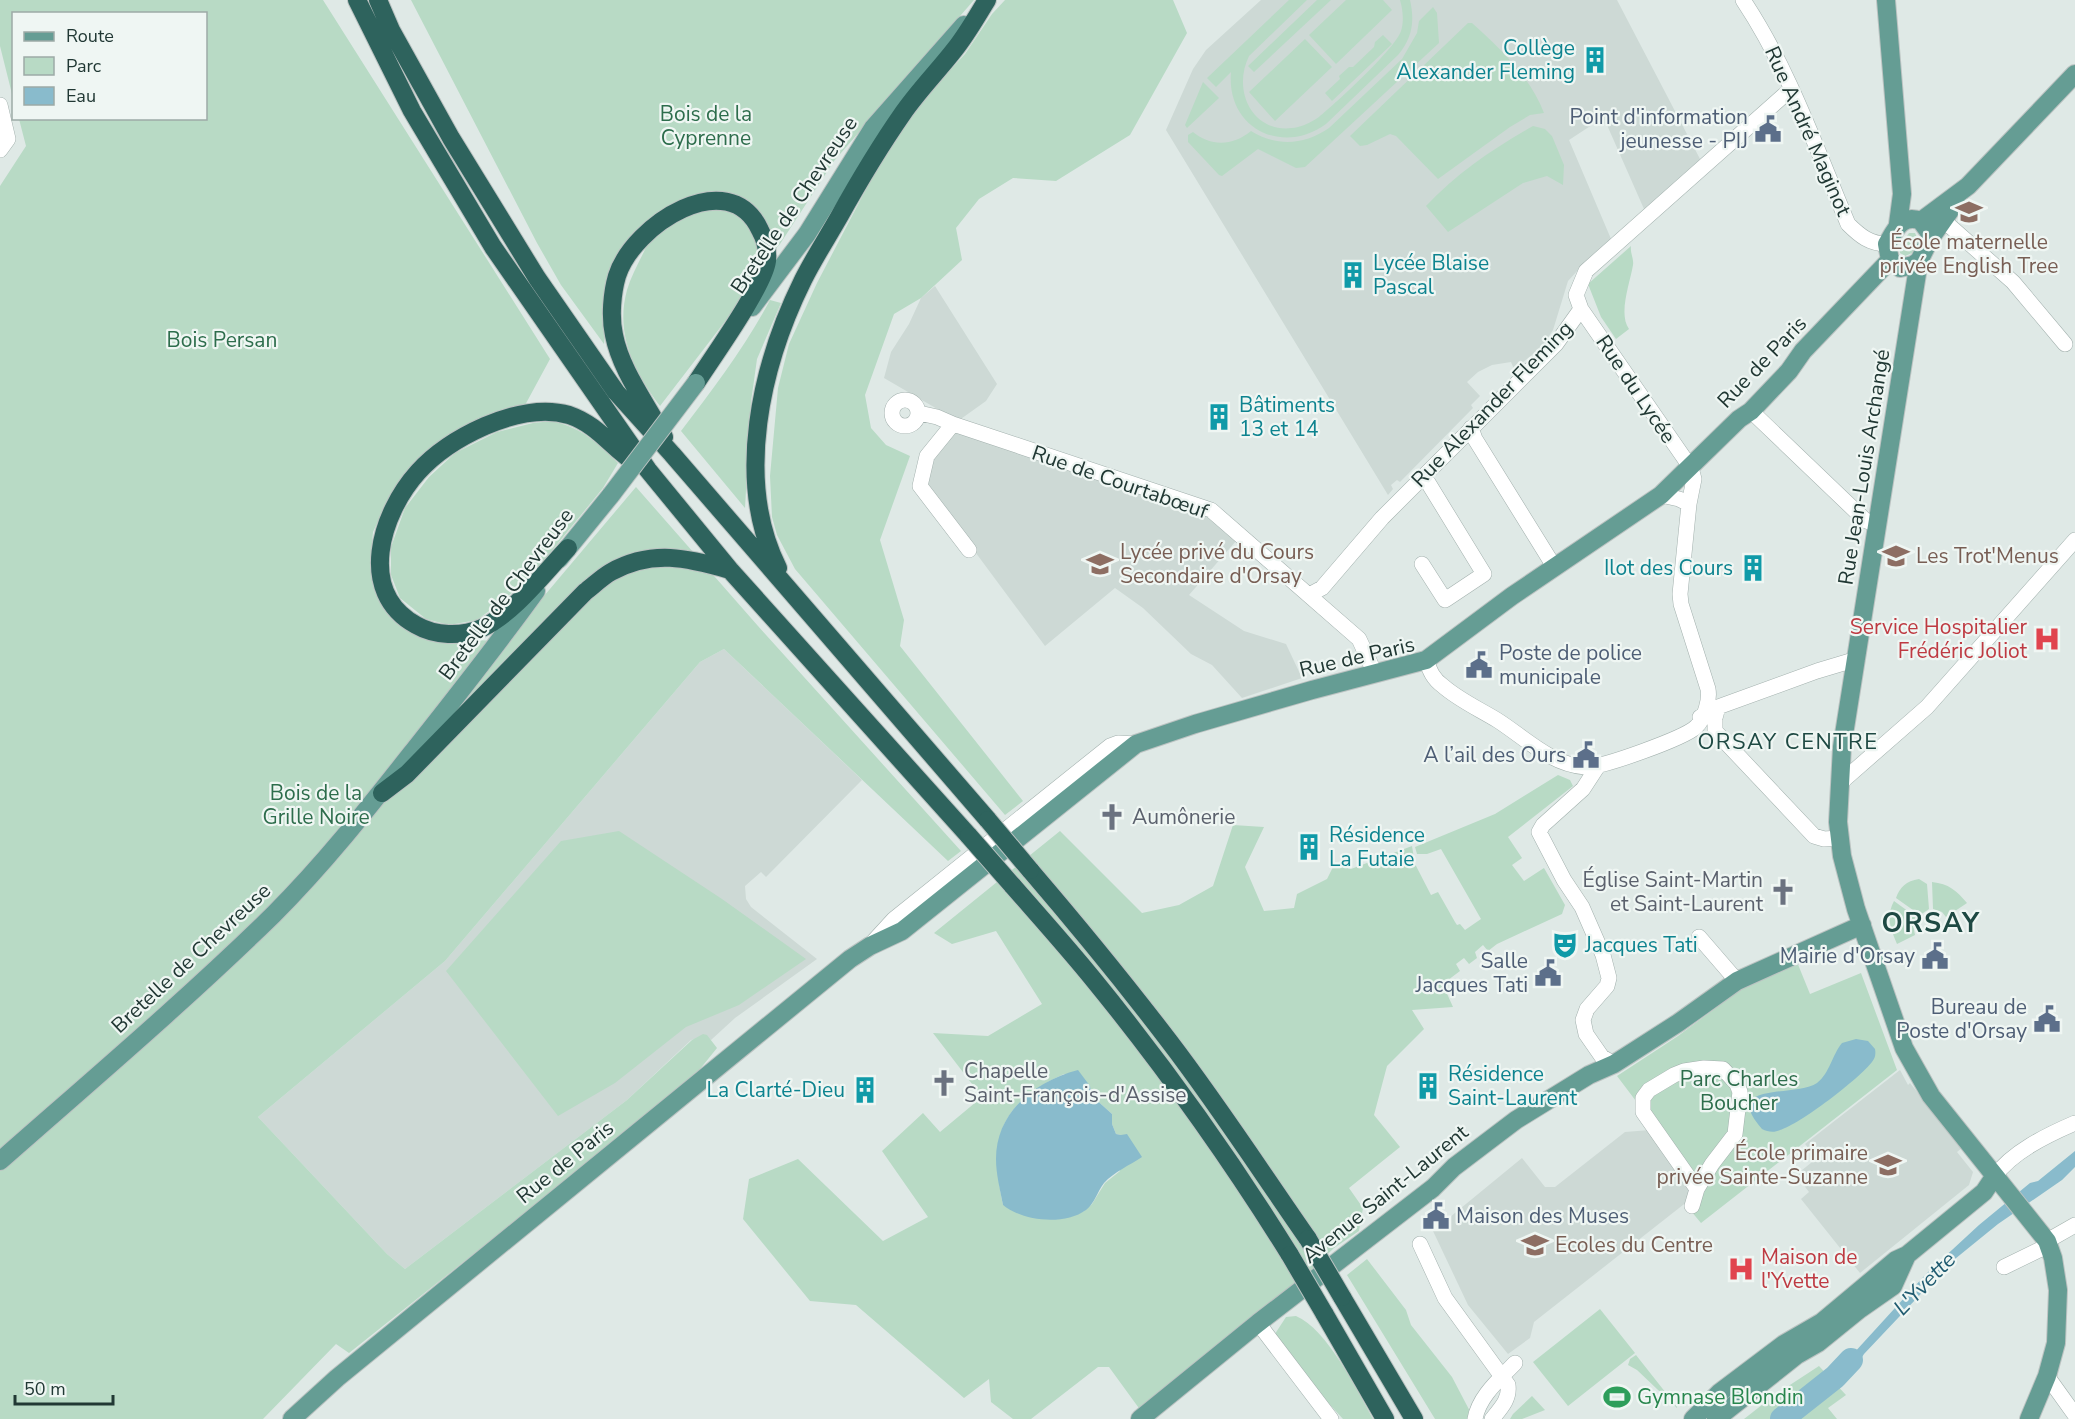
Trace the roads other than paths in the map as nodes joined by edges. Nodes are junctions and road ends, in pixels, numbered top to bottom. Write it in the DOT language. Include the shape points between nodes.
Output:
graph roads {
  1 [pos="357,0"];
  2 [pos="378,0"];
  3 [pos="987,0"];
  4 [pos="1743,0"];
  5 [pos="1886,0"];
  6 [pos="2075,74"];
  7 [pos="1791,89"];
  8 [pos="0,105"];
  9 [pos="0,150"];
  10 [pos="1968,186"];
  11 [pos="1943,220"];
  12 [pos="1911,221"];
  13 [pos="1930,239"];
  14 [pos="1892,257"];
  15 [pos="1919,261"];
  16 [pos="1912,301"];
  17 [pos="1581,309"];
  18 [pos="2066,344"];
  19 [pos="696,383"];
  20 [pos="1751,411"];
  21 [pos="919,413"];
  22 [pos="953,424"];
  23 [pos="1471,428"];
  24 [pos="672,454"];
  25 [pos="1691,468"];
  26 [pos="648,470"];
  27 [pos="1424,476"];
  28 [pos="1661,495"];
  29 [pos="1689,504"];
  30 [pos="1878,525"];
  31 [pos="2075,540"];
  32 [pos="568,548"];
  33 [pos="969,550"];
  34 [pos="1422,564"];
  35 [pos="1555,568"];
  36 [pos="730,570"];
  37 [pos="790,591"];
  38 [pos="1309,595"];
  39 [pos="1857,659"];
  40 [pos="1426,660"];
  41 [pos="1372,667"];
  42 [pos="1714,702"];
  43 [pos="1700,721"];
  44 [pos="1715,731"];
  45 [pos="1661,737"];
  46 [pos="1598,766"];
  47 [pos="1839,784"];
  48 [pos="382,793"];
  49 [pos="1840,838"];
  50 [pos="1862,925"];
  51 [pos="1699,937"];
  52 [pos="1737,981"];
  53 [pos="1614,1064"];
  54 [pos="2075,1123"];
  55 [pos="0,1161"];
  56 [pos="1994,1177"];
  57 [pos="1697,1189"];
  58 [pos="1692,1206"];
  59 [pos="2075,1226"];
  60 [pos="2048,1243"];
  61 [pos="1420,1244"];
  62 [pos="2004,1267"];
  63 [pos="1258,1323"];
  64 [pos="1813,1337"];
  65 [pos="1515,1363"];
  66 [pos="1502,1376"];
  67 [pos="2047,1376"];
  68 [pos="2075,1415"];
  69 [pos="292,1419"];
  70 [pos="1140,1419"];
  71 [pos="1331,1419"];
  72 [pos="1385,1419"];
  73 [pos="1414,1419"];
  74 [pos="1475,1419"];
  75 [pos="1492,1419"];
  76 [pos="1693,1419"];
  77 [pos="1716,1419"];
  78 [pos="2030,1419"];
  1 -- 26 [label="highway" via="412,111 493,247"];
  2 -- 24 [label="highway" via="451,138 537,278 616,392"];
  3 -- 19 [label="main road, Bretelle de Chevreuse" via="873,128 807,234"];
  3 -- 37 [label="highway" via="956,48 904,112 856,187 803,281 780,336 760,419 755,454 756,498 770,553"];
  4 -- 7 [label="street, Rue André Maginot"];
  5 -- 12 [label="main road" via="1902,194"];
  6 -- 10 [label="main road"];
  7 -- 14 [label="street, Rue André Maginot" via="1848,224"];
  7 -- 17 [label="street, Rue Alexander Fleming" via="1586,271 1576,295"];
  8 -- 9 [label="street" via="8,139"];
  10 -- 11 [label="main road, Rue Jean-Louis Archangé"];
  10 -- 12 [label="main road"];
  11 -- 13 [label="main road, Rue Jean-Louis Archangé"];
  11 -- 18 [label="street" via="2013,282"];
  12 -- 13 [label="main road" via="1929,232"];
  12 -- 14 [label="main road"];
  13 -- 15 [label="main road, Rue Jean-Louis Archangé"];
  14 -- 15 [label="main road" via="1913,265"];
  14 -- 16 [label="main road, Rue Jean-Louis Archangé"];
  14 -- 20 [label="main road, Rue de Paris"];
  15 -- 16 [label="main road, Rue Jean-Louis Archangé"];
  16 -- 30 [label="main road, Rue Jean-Louis Archangé"];
  17 -- 23 [label="street, Rue Alexander Fleming" via="1556,344"];
  17 -- 25 [label="street, Rue du Lycée"];
  19 -- 24 [label="highway" via="747,303 767,261 765,241 756,222 747,210 726,202 702,202 676,211 653,226 630,252 617,275 614,336 629,375"];
  19 -- 32 [label="main road, Bretelle de Chevreuse, bridge"];
  20 -- 25 [label="main road, Rue de Paris"];
  20 -- 30 [label="street" via="1866,521"];
  21 -- 22 [label="street, Rue de Courtabœuf"];
  22 -- 33 [label="street" via="927,456 920,486"];
  22 -- 38 [label="street, Rue de Courtabœuf" via="1211,510"];
  23 -- 27 [label="street, Rue Alexander Fleming"];
  23 -- 35 [label="street"];
  24 -- 37 [label="highway"];
  25 -- 28 [label="main road, Rue de Paris"];
  25 -- 29 [label="street" via="1694,479"];
  26 -- 32 [label="highway" via="631,461 588,423 569,415 538,411 497,421 461,437 438,454 403,491 384,536 379,572 389,602 412,623 427,631 459,634 497,619"];
  26 -- 36 [label="highway"];
  27 -- 34 [label="street" via="1484,574 1445,600"];
  27 -- 38 [label="street, Rue Alexander Fleming" via="1322,588"];
  28 -- 29 [label="street"];
  28 -- 35 [label="main road, Rue de Paris"];
  29 -- 42 [label="street" via="1681,604"];
  30 -- 39 [label="main road, Rue Jean-Louis Archangé"];
  31 -- 47 [label="street" via="1927,707"];
  32 -- 48 [label="main road, Bretelle de Chevreuse"];
  35 -- 40 [label="main road, Rue de Paris"];
  36 -- 48 [label="highway" via="668,556 637,561 610,572 585,592 407,774"];
  36 -- 72 [label="highway, bridge" via="1093,979 1176,1087 1267,1219"];
  37 -- 73 [label="highway, bridge" via="1090,940 1170,1042 1308,1239"];
  38 -- 41 [label="street, Rue de Courtabœuf" via="1359,639"];
  39 -- 42 [label="street, Rue de Paris"];
  39 -- 47 [label="main road, Rue Jean-Louis Archangé"];
  40 -- 46 [label="street, Rue de Paris" via="1432,676 1443,687 1544,753 1567,763"];
  40 -- 69 [label="main road, Rue de Paris" via="1136,744 902,931 850,959 346,1370"];
  42 -- 43 [label="street, Rue de Paris"];
  42 -- 44 [label="street"];
  43 -- 44 [label="street"];
  43 -- 45 [label="street, Rue de Paris"];
  43 -- 46 [label="street, Rue de Paris" via="1665,743"];
  44 -- 49 [label="street" via="1814,836"];
  46 -- 53 [label="street" via="1583,789 1539,832 1603,956 1609,978 1607,986 1582,1020 1602,1058"];
  47 -- 49 [label="main road, Rue Jean-Louis Archangé"];
  48 -- 55 [label="main road, Bretelle de Chevreuse" via="273,914"];
  49 -- 50 [label="main road, Rue Jean-Louis Archangé"];
  50 -- 52 [label="main road, Avenue Saint-Laurent"];
  50 -- 56 [label="main road, Rue Jean-Louis Archangé" via="1904,1048 1931,1096"];
  51 -- 52 [label="street"];
  52 -- 53 [label="main road, Avenue Saint-Laurent"];
  53 -- 63 [label="main road, Avenue Saint-Laurent" via="1510,1124"];
  54 -- 56 [label="street" via="2003,1165"];
  56 -- 60 [label="main road, Rue Jean-Louis Archangé"];
  56 -- 64 [label="main road" via="1984,1192 1907,1255 1893,1286"];
  57 -- 57 [label="street" via="1643,1112 1643,1098 1649,1090 1684,1071 1723,1069 1740,1092 1735,1134"];
  57 -- 58 [label="street"];
  59 -- 60 [label="street"];
  60 -- 62 [label="street"];
  60 -- 67 [label="main road" via="2058,1290 2056,1343"];
  61 -- 66 [label="street" via="1445,1298"];
  63 -- 70 [label="main road, Avenue Saint-Laurent"];
  63 -- 71 [label="street"];
  64 -- 76 [label="main road" via="1784,1344 1719,1393"];
  64 -- 77 [label="main road" via="1797,1355"];
  65 -- 66 [label="street"];
  66 -- 74 [label="street" via="1479,1405"];
  66 -- 75 [label="street" via="1509,1394"];
  67 -- 68 [label="street"];
  67 -- 78 [label="main road"];
}
